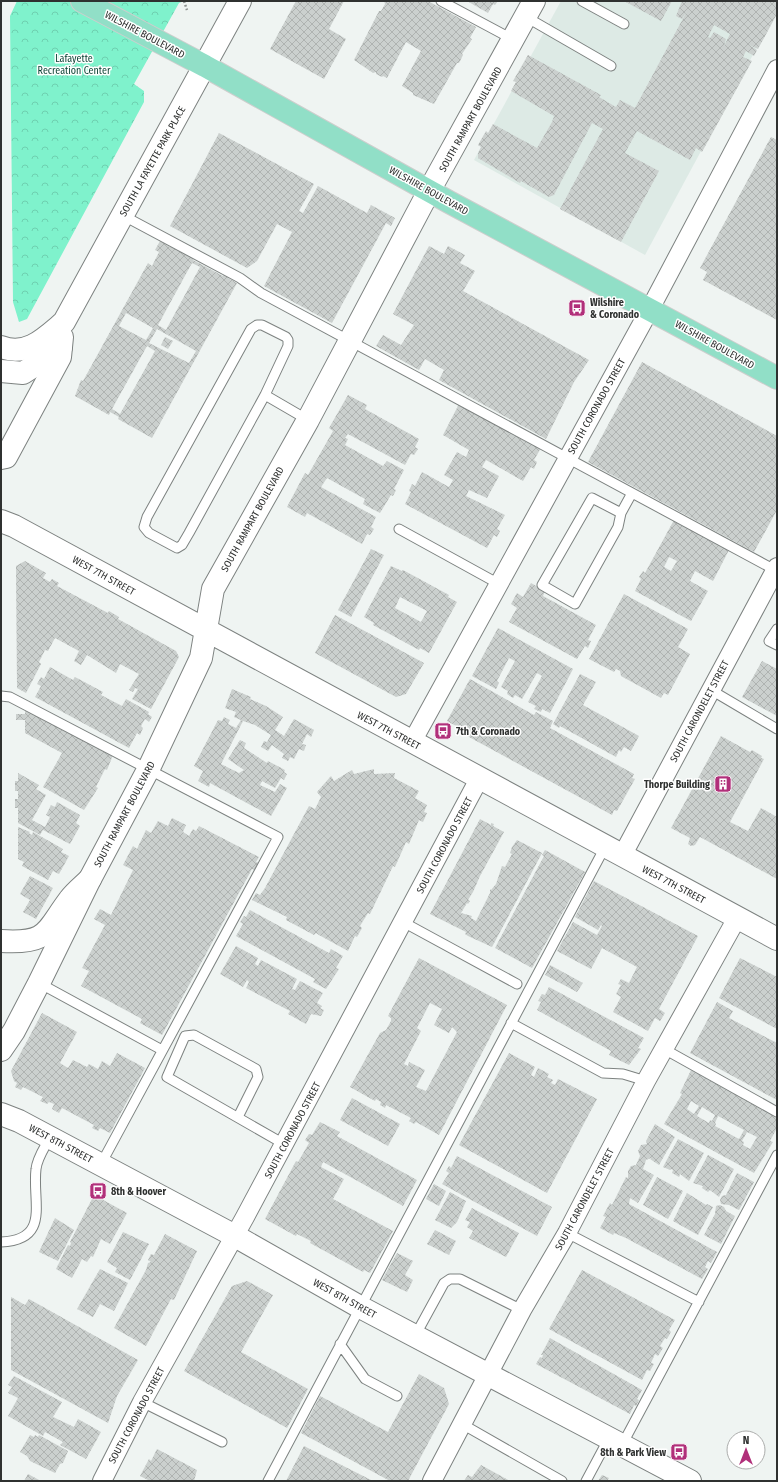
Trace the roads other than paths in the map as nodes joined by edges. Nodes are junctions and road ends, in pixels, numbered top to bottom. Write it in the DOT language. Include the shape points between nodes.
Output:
graph roads {
  1 [pos="82,1"];
  2 [pos="240,1"];
  3 [pos="441,1"];
  4 [pos="582,1"];
  5 [pos="530,9"];
  6 [pos="624,24"];
  7 [pos="514,40"];
  8 [pos="205,66"];
  9 [pos="611,66"];
  10 [pos="777,69"];
  11 [pos="429,191"];
  12 [pos="122,215"];
  13 [pos="650,309"];
  14 [pos="64,322"];
  15 [pos="349,340"];
  16 [pos="1,347"];
  17 [pos="61,347"];
  18 [pos="1,371"];
  19 [pos="777,378"];
  20 [pos="265,395"];
  21 [pos="308,420"];
  22 [pos="569,457"];
  23 [pos="1,458"];
  24 [pos="632,492"];
  25 [pos="621,513"];
  26 [pos="1,521"];
  27 [pos="399,529"];
  28 [pos="776,571"];
  29 [pos="499,584"];
  30 [pos="777,629"];
  31 [pos="205,631"];
  32 [pos="777,645"];
  33 [pos="711,690"];
  34 [pos="1,696"];
  35 [pos="777,729"];
  36 [pos="412,742"];
  37 [pos="148,770"];
  38 [pos="479,779"];
  39 [pos="613,851"];
  40 [pos="90,879"];
  41 [pos="737,918"];
  42 [pos="403,922"];
  43 [pos="777,940"];
  44 [pos="1,941"];
  45 [pos="39,983"];
  46 [pos="517,984"];
  47 [pos="511,1023"];
  48 [pos="664,1049"];
  49 [pos="1,1050"];
  50 [pos="162,1050"];
  51 [pos="646,1081"];
  52 [pos="777,1112"];
  53 [pos="1,1114"];
  54 [pos="238,1117"];
  55 [pos="50,1137"];
  56 [pos="284,1144"];
  57 [pos="777,1155"];
  58 [pos="101,1164"];
  59 [pos="566,1234"];
  60 [pos="235,1236"];
  61 [pos="1,1242"];
  62 [pos="699,1302"];
  63 [pos="360,1307"];
  64 [pos="522,1310"];
  65 [pos="415,1336"];
  66 [pos="340,1344"];
  67 [pos="488,1375"];
  68 [pos="397,1396"];
  69 [pos="142,1402"];
  70 [pos="462,1424"];
  71 [pos="616,1441"];
  72 [pos="222,1442"];
  73 [pos="102,1481"];
  74 [pos="268,1481"];
  75 [pos="432,1481"];
  76 [pos="562,1481"];
  77 [pos="586,1481"];
  78 [pos="690,1481"];
  1 -- 8 [label="main road, WILSHIRE BOULEVARD"];
  2 -- 8 [label="street, SOUTH LA FAYETTE PARK PLACE"];
  3 -- 7 [label="lane"];
  4 -- 6 [label="lane"];
  5 -- 7 [label="street, SOUTH RAMPART BOULEVARD"];
  5 -- 9 [label="lane"];
  7 -- 11 [label="street, SOUTH RAMPART BOULEVARD"];
  8 -- 11 [label="main road, WILSHIRE BOULEVARD"];
  8 -- 12 [label="street, SOUTH LA FAYETTE PARK PLACE"];
  10 -- 13 [label="street, SOUTH CORONADO STREET"];
  11 -- 13 [label="main road, WILSHIRE BOULEVARD"];
  11 -- 15 [label="street, SOUTH RAMPART BOULEVARD"];
  12 -- 14 [label="street, SOUTH LA FAYETTE PARK PLACE"];
  12 -- 15 [label="lane"];
  13 -- 19 [label="main road, WILSHIRE BOULEVARD"];
  13 -- 22 [label="street, SOUTH CORONADO STREET"];
  14 -- 16 [label="street, SOUTH LA FAYETTE PARK PLACE" via="34,346 11,351"];
  14 -- 17 [label="street, SOUTH LA FAYETTE PARK PLACE"];
  15 -- 21 [label="street, SOUTH RAMPART BOULEVARD"];
  15 -- 22 [label="lane"];
  17 -- 18 [label="street" via="23,373"];
  17 -- 23 [label="street, SOUTH LA FAYETTE PARK PLACE" via="60,357 6,457"];
  20 -- 20 [label="lane" via="288,346 288,340 262,325 257,325 251,329 147,517 144,527 149,533 177,548 182,545"];
  20 -- 21 [label="lane"];
  21 -- 31 [label="street, SOUTH RAMPART BOULEVARD" via="213,589"];
  22 -- 24 [label="lane"];
  22 -- 29 [label="street, SOUTH CORONADO STREET"];
  24 -- 25 [label="lane"];
  24 -- 28 [label="lane"];
  25 -- 25 [label="lane" via="618,527 575,604 542,585 592,498"];
  26 -- 31 [label="street, WEST 7TH STREET"];
  27 -- 29 [label="lane"];
  28 -- 33 [label="street, SOUTH CARONDELET STREET"];
  29 -- 36 [label="street, SOUTH CORONADO STREET"];
  30 -- 32 [label="lane" via="769,641"];
  31 -- 36 [label="street, WEST 7TH STREET"];
  31 -- 37 [label="street, SOUTH RAMPART BOULEVARD" via="201,658"];
  33 -- 35 [label="lane"];
  33 -- 39 [label="street, SOUTH CARONDELET STREET"];
  34 -- 37 [label="lane" via="10,697"];
  36 -- 38 [label="street, WEST 7TH STREET"];
  37 -- 40 [label="street, SOUTH RAMPART BOULEVARD"];
  37 -- 50 [label="lane" via="278,837"];
  38 -- 39 [label="street, WEST 7TH STREET"];
  38 -- 42 [label="street, SOUTH CORONADO STREET"];
  39 -- 41 [label="street, WEST 7TH STREET"];
  39 -- 47 [label="lane"];
  40 -- 44 [label="street" via="70,898 48,932 38,938"];
  40 -- 45 [label="street, SOUTH RAMPART BOULEVARD"];
  41 -- 43 [label="street, WEST 7TH STREET"];
  41 -- 48 [label="street, SOUTH CARONDELET STREET"];
  42 -- 46 [label="lane"];
  42 -- 56 [label="street, SOUTH CORONADO STREET"];
  45 -- 49 [label="street, SOUTH RAMPART BOULEVARD"];
  45 -- 50 [label="lane"];
  47 -- 51 [label="lane" via="603,1073 623,1074"];
  47 -- 63 [label="lane"];
  48 -- 51 [label="street, SOUTH CARONDELET STREET"];
  48 -- 52 [label="lane"];
  50 -- 58 [label="lane"];
  51 -- 59 [label="street, SOUTH CARONDELET STREET"];
  53 -- 55 [label="street, WEST 8TH STREET"];
  54 -- 54 [label="lane" via="167,1077 185,1036 194,1035 256,1069 258,1077"];
  54 -- 56 [label="lane"];
  55 -- 58 [label="street, WEST 8TH STREET"];
  55 -- 61 [label="lane" via="36,1168 37,1207 34,1227 29,1234 14,1241"];
  56 -- 60 [label="street, SOUTH CORONADO STREET"];
  57 -- 62 [label="lane"];
  58 -- 60 [label="street, WEST 8TH STREET"];
  59 -- 62 [label="lane"];
  59 -- 64 [label="street, SOUTH CARONDELET STREET"];
  60 -- 63 [label="street, WEST 8TH STREET"];
  60 -- 69 [label="street, SOUTH CORONADO STREET"];
  62 -- 71 [label="lane"];
  63 -- 65 [label="street, WEST 8TH STREET"];
  63 -- 66 [label="lane"];
  64 -- 65 [label="lane" via="460,1279 450,1279 444,1283"];
  64 -- 67 [label="street, SOUTH CARONDELET STREET"];
  65 -- 67 [label="street, WEST 8TH STREET"];
  66 -- 68 [label="lane" via="365,1379"];
  66 -- 74 [label="lane"];
  67 -- 70 [label="street, SOUTH CARONDELET STREET"];
  67 -- 71 [label="street, WEST 8TH STREET"];
  69 -- 72 [label="lane"];
  69 -- 73 [label="street, SOUTH CORONADO STREET"];
  70 -- 75 [label="street, SOUTH CARONDELET STREET"];
  70 -- 76 [label="lane"];
  71 -- 77 [label="lane"];
  71 -- 78 [label="street, WEST 8TH STREET"];
}
